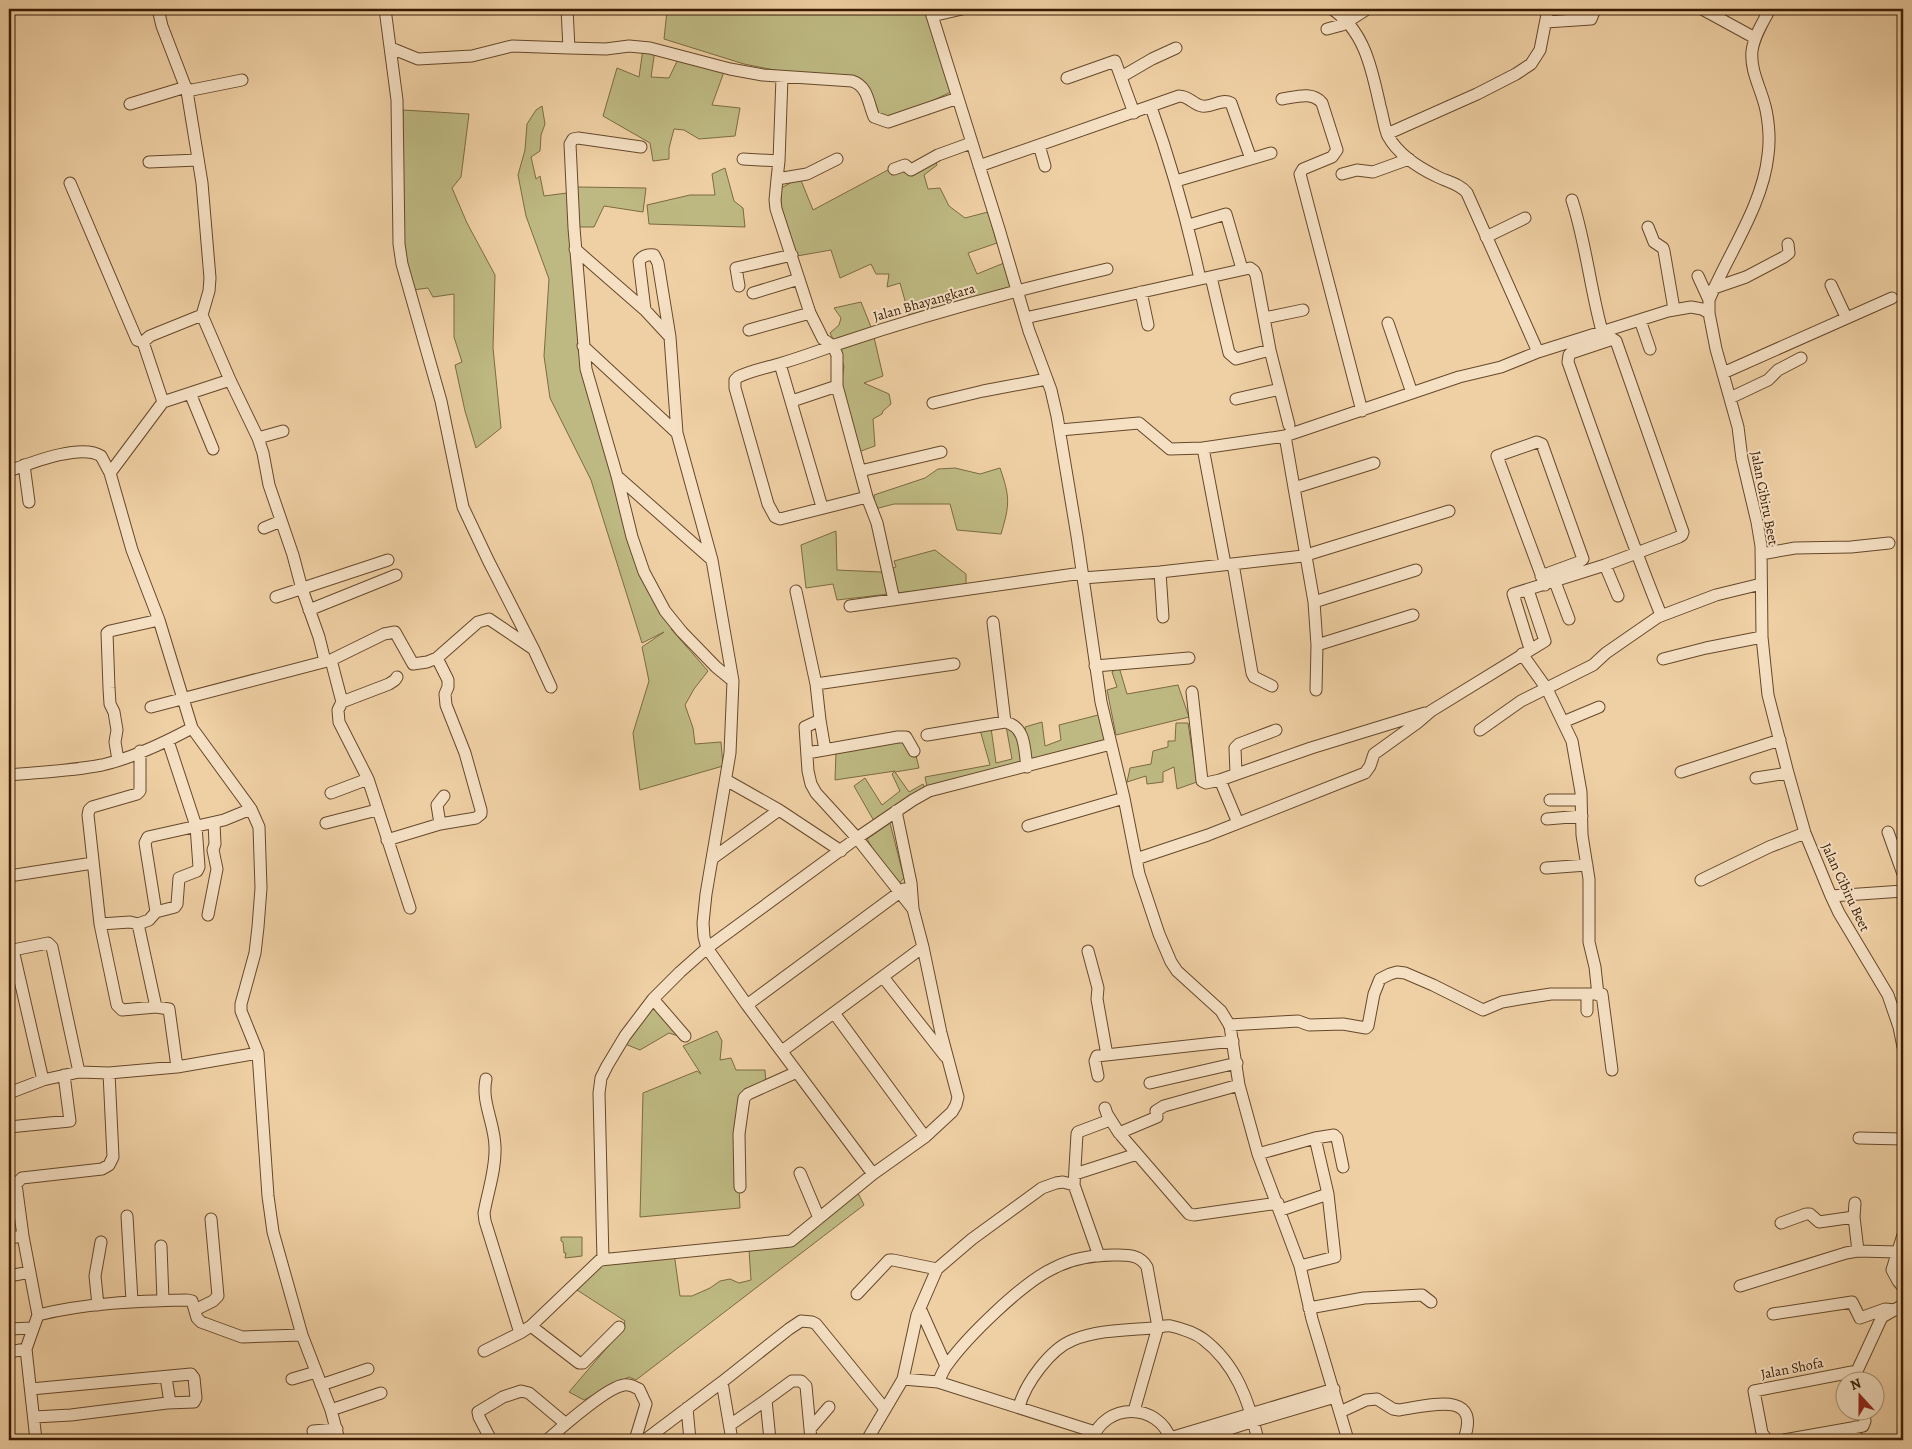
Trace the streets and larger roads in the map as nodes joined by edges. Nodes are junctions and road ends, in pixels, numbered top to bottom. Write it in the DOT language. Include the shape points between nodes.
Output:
graph roads {
  1 [pos="158,9"];
  2 [pos="385,9"];
  3 [pos="567,9"];
  4 [pos="962,9"];
  5 [pos="1332,9"];
  6 [pos="1367,9"];
  7 [pos="1548,9"];
  8 [pos="1595,9"];
  9 [pos="1702,9"];
  10 [pos="1770,9"];
  11 [pos="931,12"];
  12 [pos="1347,22"];
  13 [pos="1546,22"];
  14 [pos="1327,29"];
  15 [pos="1755,38"];
  16 [pos="391,48"];
  17 [pos="569,48"];
  18 [pos="1176,48"];
  19 [pos="782,77"];
  20 [pos="1121,77"];
  21 [pos="1067,78"];
  22 [pos="242,80"];
  23 [pos="187,89"];
  24 [pos="958,98"];
  25 [pos="1282,99"];
  26 [pos="130,104"];
  27 [pos="1151,106"];
  28 [pos="1134,113"];
  29 [pos="1387,134"];
  30 [pos="971,143"];
  31 [pos="1039,145"];
  32 [pos="641,147"];
  33 [pos="1271,153"];
  34 [pos="743,158"];
  35 [pos="837,159"];
  36 [pos="1251,159"];
  37 [pos="1410,159"];
  38 [pos="198,160"];
  39 [pos="778,161"];
  40 [pos="149,162"];
  41 [pos="979,166"];
  42 [pos="1045,166"];
  43 [pos="894,169"];
  44 [pos="1342,174"];
  45 [pos="777,179"];
  46 [pos="1176,181"];
  47 [pos="70,183"];
  48 [pos="1572,200"];
  49 [pos="1525,218"];
  50 [pos="1189,225"];
  51 [pos="1648,227"];
  52 [pos="1486,237"];
  53 [pos="1788,244"];
  54 [pos="575,249"];
  55 [pos="792,254"];
  56 [pos="1242,269"];
  57 [pos="1107,270"];
  58 [pos="1698,276"];
  59 [pos="1206,278"];
  60 [pos="799,279"];
  61 [pos="1832,285"];
  62 [pos="739,286"];
  63 [pos="1714,288"];
  64 [pos="1018,290"];
  65 [pos="1141,292"];
  66 [pos="753,294"];
  67 [pos="1892,298"];
  68 [pos="1709,300"];
  69 [pos="1674,309"];
  70 [pos="645,310"];
  71 [pos="1303,310"];
  72 [pos="810,313"];
  73 [pos="1709,313"];
  74 [pos="202,314"];
  75 [pos="1846,317"];
  76 [pos="1026,318"];
  77 [pos="1264,318"];
  78 [pos="1640,320"];
  79 [pos="1388,323"];
  80 [pos="1148,325"];
  81 [pos="749,330"];
  82 [pos="1608,333"];
  83 [pos="670,337"];
  84 [pos="143,342"];
  85 [pos="836,345"];
  86 [pos="583,346"];
  87 [pos="1650,349"];
  88 [pos="1270,350"];
  89 [pos="1538,352"];
  90 [pos="1801,358"];
  91 [pos="780,364"];
  92 [pos="1723,373"];
  93 [pos="230,380"];
  94 [pos="1047,380"];
  95 [pos="837,386"];
  96 [pos="1280,389"];
  97 [pos="190,393"];
  98 [pos="1412,393"];
  99 [pos="1236,398"];
  100 [pos="1730,398"];
  101 [pos="792,401"];
  102 [pos="163,402"];
  103 [pos="933,403"];
  104 [pos="1362,411"];
  105 [pos="1289,425"];
  106 [pos="1060,430"];
  107 [pos="283,431"];
  108 [pos="677,433"];
  109 [pos="1285,436"];
  110 [pos="258,438"];
  111 [pos="1204,448"];
  112 [pos="213,449"];
  113 [pos="941,452"];
  114 [pos="1374,463"];
  115 [pos="24,465"];
  116 [pos="9,471"];
  117 [pos="860,471"];
  118 [pos="110,473"];
  119 [pos="617,476"];
  120 [pos="1294,488"];
  121 [pos="866,497"];
  122 [pos="28,502"];
  123 [pos="822,507"];
  124 [pos="1449,511"];
  125 [pos="281,521"];
  126 [pos="264,528"];
  127 [pos="1889,543"];
  128 [pos="1636,553"];
  129 [pos="1761,554"];
  130 [pos="1307,555"];
  131 [pos="388,560"];
  132 [pos="712,560"];
  133 [pos="1229,564"];
  134 [pos="1605,565"];
  135 [pos="1416,570"];
  136 [pos="1160,572"];
  137 [pos="396,575"];
  138 [pos="1083,575"];
  139 [pos="1547,581"];
  140 [pos="1761,584"];
  141 [pos="302,588"];
  142 [pos="1528,590"];
  143 [pos="796,591"];
  144 [pos="1618,596"];
  145 [pos="276,597"];
  146 [pos="894,600"];
  147 [pos="1314,602"];
  148 [pos="850,606"];
  149 [pos="309,610"];
  150 [pos="1659,610"];
  151 [pos="1414,615"];
  152 [pos="1163,617"];
  153 [pos="1569,619"];
  154 [pos="159,620"];
  155 [pos="993,622"];
  156 [pos="1762,637"];
  157 [pos="1317,645"];
  158 [pos="534,650"];
  159 [pos="1526,652"];
  160 [pos="436,658"];
  161 [pos="1190,658"];
  162 [pos="1663,659"];
  163 [pos="328,661"];
  164 [pos="954,664"];
  165 [pos="1095,666"];
  166 [pos="397,677"];
  167 [pos="733,681"];
  168 [pos="816,684"];
  169 [pos="551,686"];
  170 [pos="1272,686"];
  171 [pos="1547,689"];
  172 [pos="1316,690"];
  173 [pos="1192,692"];
  174 [pos="183,699"];
  175 [pos="342,702"];
  176 [pos="150,707"];
  177 [pos="1599,708"];
  178 [pos="1430,711"];
  179 [pos="820,720"];
  180 [pos="1004,722"];
  181 [pos="1564,722"];
  182 [pos="192,728"];
  183 [pos="1276,730"];
  184 [pos="1480,730"];
  185 [pos="927,735"];
  186 [pos="1780,740"];
  187 [pos="168,741"];
  188 [pos="1110,744"];
  189 [pos="825,750"];
  190 [pos="140,751"];
  191 [pos="914,751"];
  192 [pos="807,753"];
  193 [pos="118,760"];
  194 [pos="1027,767"];
  195 [pos="1681,772"];
  196 [pos="1236,773"];
  197 [pos="1788,773"];
  198 [pos="9,776"];
  199 [pos="1756,778"];
  200 [pos="368,779"];
  201 [pos="726,780"];
  202 [pos="1220,780"];
  203 [pos="331,792"];
  204 [pos="444,796"];
  205 [pos="1124,798"];
  206 [pos="1550,800"];
  207 [pos="1581,800"];
  208 [pos="251,809"];
  209 [pos="378,810"];
  210 [pos="779,810"];
  211 [pos="896,811"];
  212 [pos="1582,816"];
  213 [pos="1547,819"];
  214 [pos="214,823"];
  215 [pos="326,823"];
  216 [pos="1238,823"];
  217 [pos="440,824"];
  218 [pos="196,826"];
  219 [pos="1028,826"];
  220 [pos="1888,832"];
  221 [pos="1805,833"];
  222 [pos="857,838"];
  223 [pos="387,840"];
  224 [pos="840,850"];
  225 [pos="713,858"];
  226 [pos="1136,859"];
  227 [pos="93,863"];
  228 [pos="1587,865"];
  229 [pos="1546,868"];
  230 [pos="1903,874"];
  231 [pos="9,876"];
  232 [pos="1701,880"];
  233 [pos="912,883"];
  234 [pos="1903,891"];
  235 [pos="899,893"];
  236 [pos="1831,896"];
  237 [pos="410,908"];
  238 [pos="913,909"];
  239 [pos="156,912"];
  240 [pos="208,915"];
  241 [pos="100,924"];
  242 [pos="138,924"];
  243 [pos="924,947"];
  244 [pos="708,948"];
  245 [pos="11,951"];
  246 [pos="1088,951"];
  247 [pos="883,977"];
  248 [pos="1593,995"];
  249 [pos="653,999"];
  250 [pos="747,1006"];
  251 [pos="156,1007"];
  252 [pos="1586,1011"];
  253 [pos="834,1012"];
  254 [pos="1230,1025"];
  255 [pos="685,1036"];
  256 [pos="1233,1041"];
  257 [pos="1903,1047"];
  258 [pos="782,1051"];
  259 [pos="258,1053"];
  260 [pos="1107,1056"];
  261 [pos="947,1058"];
  262 [pos="1237,1063"];
  263 [pos="177,1067"];
  264 [pos="1612,1070"];
  265 [pos="79,1072"];
  266 [pos="797,1072"];
  267 [pos="109,1073"];
  268 [pos="64,1075"];
  269 [pos="1098,1076"];
  270 [pos="486,1079"];
  271 [pos="43,1080"];
  272 [pos="1150,1083"];
  273 [pos="1239,1085"];
  274 [pos="9,1093"];
  275 [pos="1105,1108"];
  276 [pos="1110,1120"];
  277 [pos="9,1127"];
  278 [pos="1119,1134"];
  279 [pos="925,1137"];
  280 [pos="1315,1138"];
  281 [pos="1859,1138"];
  282 [pos="1903,1139"];
  283 [pos="1137,1154"];
  284 [pos="1258,1154"];
  285 [pos="1343,1167"];
  286 [pos="800,1173"];
  287 [pos="873,1174"];
  288 [pos="1074,1180"];
  289 [pos="740,1187"];
  290 [pos="1328,1194"];
  291 [pos="1855,1203"];
  292 [pos="1279,1206"];
  293 [pos="14,1214"];
  294 [pos="127,1216"];
  295 [pos="1854,1217"];
  296 [pos="819,1218"];
  297 [pos="211,1219"];
  298 [pos="1781,1224"];
  299 [pos="1903,1235"];
  300 [pos="23,1236"];
  301 [pos="9,1238"];
  302 [pos="101,1242"];
  303 [pos="160,1246"];
  304 [pos="1858,1251"];
  305 [pos="1897,1252"];
  306 [pos="1099,1256"];
  307 [pos="603,1260"];
  308 [pos="1300,1266"];
  309 [pos="937,1269"];
  310 [pos="30,1272"];
  311 [pos="9,1276"];
  312 [pos="1740,1286"];
  313 [pos="1903,1287"];
  314 [pos="857,1294"];
  315 [pos="164,1300"];
  316 [pos="132,1301"];
  317 [pos="1430,1302"];
  318 [pos="98,1305"];
  319 [pos="920,1308"];
  320 [pos="1309,1308"];
  321 [pos="1899,1308"];
  322 [pos="195,1310"];
  323 [pos="1773,1314"];
  324 [pos="38,1315"];
  325 [pos="531,1326"];
  326 [pos="619,1327"];
  327 [pos="32,1328"];
  328 [pos="1158,1328"];
  329 [pos="9,1329"];
  330 [pos="520,1333"];
  331 [pos="302,1335"];
  332 [pos="26,1349"];
  333 [pos="484,1351"];
  334 [pos="9,1352"];
  335 [pos="946,1366"];
  336 [pos="368,1370"];
  337 [pos="316,1372"];
  338 [pos="1860,1372"];
  339 [pos="166,1377"];
  340 [pos="292,1379"];
  341 [pos="1834,1379"];
  342 [pos="903,1380"];
  343 [pos="722,1382"];
  344 [pos="938,1382"];
  345 [pos="321,1385"];
  346 [pos="31,1389"];
  347 [pos="381,1393"];
  348 [pos="1335,1393"];
  349 [pos="766,1400"];
  350 [pos="170,1403"];
  351 [pos="830,1407"];
  352 [pos="1018,1407"];
  353 [pos="687,1408"];
  354 [pos="885,1409"];
  355 [pos="331,1410"];
  356 [pos="1134,1411"];
  357 [pos="1340,1412"];
  358 [pos="34,1417"];
  359 [pos="1252,1417"];
  360 [pos="1864,1422"];
  361 [pos="566,1424"];
  362 [pos="730,1425"];
  363 [pos="1855,1427"];
  364 [pos="313,1430"];
  365 [pos="338,1435"];
  366 [pos="810,1435"];
  367 [pos="1094,1436"];
  368 [pos="650,1438"];
  369 [pos="1170,1439"];
  370 [pos="36,1440"];
  371 [pos="491,1440"];
  372 [pos="547,1440"];
  373 [pos="635,1440"];
  374 [pos="690,1440"];
  375 [pos="732,1440"];
  376 [pos="770,1440"];
  377 [pos="867,1440"];
  378 [pos="1195,1440"];
  379 [pos="1258,1440"];
  380 [pos="1348,1440"];
  381 [pos="1464,1440"];
  382 [pos="1767,1440"];
  383 [pos="1784,1440"];
  384 [pos="1856,1440"];
  1 -- 23 [label="street"];
  2 -- 16 [label="street"];
  3 -- 17 [label="street"];
  4 -- 11 [label="street"];
  5 -- 12 [label="street"];
  6 -- 12 [label="street"];
  7 -- 13 [label="street"];
  8 -- 13 [label="street" via="1591,19"];
  9 -- 15 [label="street"];
  10 -- 15 [label="street, Jalan Cibiru Beet"];
  11 -- 24 [label="street"];
  12 -- 14 [label="street"];
  12 -- 29 [label="street" via="1365,51"];
  13 -- 29 [label="street" via="1540,50 1531,64 1477,94"];
  15 -- 63 [label="street, Jalan Cibiru Beet" via="1752,62 1766,109 1768,157 1764,179 1752,210"];
  16 -- 17 [label="street" via="418,59 472,56 512,46"];
  16 -- 158 [label="street" via="397,100 402,264 441,401 464,507"];
  17 -- 19 [label="street" via="650,48 730,69"];
  18 -- 20 [label="street"];
  19 -- 24 [label="street" via="858,83 867,95 874,117 888,122"];
  19 -- 39 [label="street"];
  20 -- 21 [label="street" via="1115,61"];
  20 -- 28 [label="street"];
  22 -- 23 [label="street"];
  23 -- 26 [label="street"];
  23 -- 38 [label="street"];
  24 -- 30 [label="street"];
  25 -- 104 [label="street" via="1309,95 1317,98 1322,103 1337,150 1332,157 1303,169 1300,174"];
  27 -- 28 [label="street"];
  27 -- 36 [label="street" via="1179,96 1205,107 1228,101"];
  27 -- 46 [label="street"];
  28 -- 31 [label="street"];
  29 -- 37 [label="street"];
  30 -- 41 [label="street"];
  30 -- 43 [label="street" via="938,155 911,170 905,165"];
  31 -- 41 [label="street"];
  31 -- 42 [label="street"];
  32 -- 54 [label="street" via="573,139 570,144"];
  33 -- 36 [label="street"];
  34 -- 39 [label="street"];
  35 -- 45 [label="street" via="807,174"];
  36 -- 46 [label="street"];
  37 -- 44 [label="street" via="1373,172 1357,170"];
  37 -- 52 [label="street" via="1463,187"];
  38 -- 40 [label="street"];
  38 -- 74 [label="street" via="210,278"];
  39 -- 45 [label="street"];
  41 -- 64 [label="street"];
  45 -- 55 [label="street" via="776,208"];
  46 -- 50 [label="street"];
  47 -- 84 [label="street" via="137,340"];
  48 -- 82 [label="street" via="1583,239 1592,294"];
  49 -- 52 [label="street"];
  50 -- 56 [label="street" via="1226,214"];
  50 -- 59 [label="street"];
  51 -- 69 [label="street" via="1654,242 1664,251"];
  52 -- 89 [label="street"];
  53 -- 63 [label="street" via="1789,253 1784,257 1746,278"];
  54 -- 70 [label="street"];
  54 -- 86 [label="street"];
  55 -- 60 [label="street"];
  55 -- 62 [label="street" via="736,268"];
  56 -- 59 [label="street"];
  56 -- 77 [label="street" via="1254,271"];
  57 -- 64 [label="street, Jalan Bhayangkara"];
  58 -- 68 [label="street"];
  59 -- 65 [label="street"];
  59 -- 88 [label="street" via="1232,356 1236,359"];
  60 -- 66 [label="street"];
  60 -- 72 [label="street"];
  61 -- 75 [label="street"];
  63 -- 68 [label="street, Jalan Cibiru Beet"];
  64 -- 76 [label="street"];
  64 -- 85 [label="street, Jalan Bhayangkara"];
  65 -- 76 [label="street"];
  65 -- 80 [label="street"];
  67 -- 75 [label="street"];
  68 -- 73 [label="street, Jalan Cibiru Beet"];
  69 -- 73 [label="street" via="1692,307"];
  69 -- 78 [label="street"];
  70 -- 83 [label="street"];
  70 -- 83 [label="street" via="639,261 645,255 654,255 660,270"];
  71 -- 77 [label="street"];
  72 -- 81 [label="street"];
  72 -- 85 [label="street" via="823,339"];
  73 -- 92 [label="street, Jalan Cibiru Beet"];
  74 -- 84 [label="street"];
  74 -- 93 [label="street"];
  75 -- 92 [label="street"];
  76 -- 94 [label="street"];
  77 -- 88 [label="street"];
  78 -- 82 [label="street"];
  78 -- 87 [label="street"];
  79 -- 98 [label="street"];
  82 -- 89 [label="street"];
  82 -- 128 [label="street" via="1571,353 1568,358"];
  82 -- 128 [label="street" via="1616,341 1683,532 1680,537"];
  83 -- 108 [label="street"];
  84 -- 102 [label="street"];
  85 -- 91 [label="street, Jalan Bhayangkara"];
  85 -- 95 [label="street"];
  86 -- 108 [label="street"];
  86 -- 119 [label="street" via="591,388"];
  88 -- 96 [label="street"];
  89 -- 98 [label="street" via="1501,367"];
  90 -- 100 [label="street" via="1778,370 1768,380"];
  91 -- 101 [label="street"];
  91 -- 123 [label="street, Jalan Bhayangkara" via="735,380 752,452 775,517 787,518"];
  92 -- 100 [label="street, Jalan Cibiru Beet"];
  93 -- 97 [label="street"];
  93 -- 110 [label="street"];
  94 -- 103 [label="street"];
  94 -- 106 [label="street"];
  95 -- 101 [label="street"];
  95 -- 117 [label="street"];
  96 -- 99 [label="street"];
  96 -- 105 [label="street"];
  97 -- 102 [label="street"];
  97 -- 112 [label="street"];
  98 -- 104 [label="street"];
  100 -- 129 [label="street, Jalan Cibiru Beet"];
  101 -- 123 [label="street"];
  102 -- 118 [label="street"];
  104 -- 109 [label="street"];
  106 -- 111 [label="street" via="1139,423 1170,449"];
  106 -- 138 [label="street"];
  107 -- 110 [label="street"];
  108 -- 132 [label="street"];
  109 -- 111 [label="street"];
  109 -- 120 [label="street"];
  110 -- 125 [label="street"];
  111 -- 133 [label="street"];
  113 -- 117 [label="street"];
  114 -- 120 [label="street"];
  115 -- 116 [label="street"];
  115 -- 118 [label="street" via="90,452 101,456"];
  115 -- 122 [label="street"];
  117 -- 121 [label="street"];
  118 -- 154 [label="street" via="132,550"];
  119 -- 132 [label="street"];
  119 -- 167 [label="street" via="632,537 644,572 656,594 682,632"];
  120 -- 130 [label="street"];
  121 -- 123 [label="street"];
  121 -- 146 [label="street" via="877,523"];
  124 -- 130 [label="street"];
  125 -- 126 [label="street"];
  125 -- 141 [label="street"];
  127 -- 129 [label="street" via="1796,548"];
  128 -- 134 [label="street"];
  128 -- 150 [label="street"];
  129 -- 140 [label="street, Jalan Cibiru Beet"];
  130 -- 133 [label="street"];
  130 -- 147 [label="street"];
  131 -- 141 [label="street"];
  132 -- 167 [label="street"];
  133 -- 136 [label="street"];
  133 -- 170 [label="street" via="1252,673"];
  134 -- 139 [label="street"];
  134 -- 144 [label="street"];
  135 -- 147 [label="street"];
  136 -- 138 [label="street"];
  136 -- 152 [label="street"];
  137 -- 149 [label="street"];
  138 -- 146 [label="street"];
  138 -- 165 [label="street"];
  139 -- 139 [label="street" via="1583,559 1542,444 1537,442 1497,456"];
  139 -- 142 [label="street"];
  139 -- 153 [label="street"];
  140 -- 156 [label="street, Jalan Cibiru Beet"];
  140 -- 171 [label="street" via="1716,595 1658,617 1593,665"];
  141 -- 145 [label="street"];
  141 -- 149 [label="street"];
  142 -- 159 [label="street" via="1544,641"];
  142 -- 159 [label="street" via="1513,594"];
  143 -- 168 [label="street"];
  146 -- 148 [label="street"];
  147 -- 157 [label="street"];
  149 -- 163 [label="street"];
  151 -- 157 [label="street"];
  154 -- 174 [label="street"];
  154 -- 193 [label="street" via="108,634 110,704 116,721"];
  155 -- 180 [label="street"];
  156 -- 162 [label="street"];
  156 -- 186 [label="street, Jalan Cibiru Beet" via="1768,695"];
  157 -- 172 [label="street"];
  158 -- 160 [label="street" via="489,619 478,622"];
  158 -- 169 [label="street"];
  159 -- 171 [label="street"];
  159 -- 178 [label="street"];
  160 -- 163 [label="street" via="412,664 397,634 392,632"];
  160 -- 217 [label="street" via="448,680 446,705 482,810 476,818"];
  161 -- 165 [label="street"];
  163 -- 174 [label="street"];
  163 -- 175 [label="street"];
  164 -- 168 [label="street"];
  165 -- 188 [label="street"];
  166 -- 175 [label="street" via="389,684"];
  167 -- 201 [label="street"];
  168 -- 179 [label="street"];
  171 -- 181 [label="street"];
  171 -- 184 [label="street" via="1521,701"];
  173 -- 202 [label="street" via="1202,781"];
  174 -- 176 [label="street"];
  174 -- 182 [label="street"];
  175 -- 200 [label="street" via="338,710 339,722"];
  177 -- 181 [label="street"];
  178 -- 196 [label="street"];
  178 -- 216 [label="street" via="1374,754 1368,770 1360,776"];
  179 -- 189 [label="street"];
  179 -- 192 [label="street" via="805,727"];
  180 -- 185 [label="street"];
  180 -- 194 [label="street" via="1014,724 1020,732"];
  181 -- 207 [label="street" via="1572,741"];
  182 -- 187 [label="street"];
  182 -- 208 [label="street"];
  183 -- 196 [label="street" via="1235,748"];
  186 -- 195 [label="street"];
  186 -- 197 [label="street, Jalan Cibiru Beet"];
  187 -- 190 [label="street"];
  187 -- 218 [label="street"];
  188 -- 194 [label="street"];
  188 -- 205 [label="street"];
  189 -- 191 [label="street" via="906,737"];
  189 -- 192 [label="street"];
  190 -- 193 [label="street"];
  190 -- 227 [label="street" via="138,794 89,810"];
  192 -- 222 [label="street" via="813,789"];
  193 -- 198 [label="street" via="83,768"];
  194 -- 211 [label="street" via="929,791"];
  196 -- 202 [label="street"];
  197 -- 199 [label="street"];
  197 -- 221 [label="street, Jalan Cibiru Beet"];
  200 -- 203 [label="street"];
  200 -- 209 [label="street"];
  201 -- 210 [label="street"];
  201 -- 225 [label="street"];
  202 -- 216 [label="street"];
  204 -- 217 [label="street" via="437,805"];
  205 -- 219 [label="street"];
  205 -- 226 [label="street"];
  206 -- 207 [label="street"];
  207 -- 212 [label="street"];
  208 -- 214 [label="street"];
  208 -- 259 [label="street" via="260,837 261,888 255,953 241,1004"];
  209 -- 215 [label="street"];
  209 -- 223 [label="street"];
  210 -- 224 [label="street"];
  210 -- 225 [label="street"];
  211 -- 222 [label="street"];
  211 -- 233 [label="street"];
  212 -- 213 [label="street"];
  212 -- 228 [label="street"];
  214 -- 218 [label="street"];
  214 -- 240 [label="street" via="213,850 217,869"];
  216 -- 226 [label="street"];
  217 -- 223 [label="street"];
  218 -- 239 [label="street" via="198,868 179,878 176,907"];
  218 -- 239 [label="street" via="146,840"];
  220 -- 230 [label="street"];
  221 -- 232 [label="street"];
  221 -- 236 [label="street, Jalan Cibiru Beet"];
  222 -- 224 [label="street"];
  222 -- 235 [label="street"];
  223 -- 237 [label="street"];
  224 -- 244 [label="street"];
  225 -- 244 [label="street" via="703,924"];
  226 -- 254 [label="street" via="1171,962 1221,1011"];
  227 -- 231 [label="street"];
  227 -- 241 [label="street"];
  228 -- 229 [label="street"];
  228 -- 248 [label="street" via="1589,942 1595,967"];
  233 -- 235 [label="street"];
  233 -- 238 [label="street"];
  234 -- 236 [label="street"];
  235 -- 238 [label="street"];
  235 -- 250 [label="street"];
  236 -- 257 [label="street, Jalan Cibiru Beet" via="1888,995"];
  238 -- 243 [label="street"];
  239 -- 242 [label="street" via="149,920"];
  241 -- 242 [label="street"];
  241 -- 251 [label="street" via="119,1008"];
  242 -- 251 [label="street"];
  243 -- 247 [label="street"];
  243 -- 261 [label="street"];
  244 -- 249 [label="street"];
  244 -- 250 [label="street"];
  245 -- 265 [label="street" via="48,943 52,947"];
  245 -- 271 [label="street"];
  246 -- 260 [label="street" via="1098,988"];
  247 -- 253 [label="street"];
  247 -- 261 [label="street"];
  248 -- 252 [label="street"];
  248 -- 254 [label="street" via="1551,994 1502,1002 1483,1010 1434,985 1397,972 1380,979 1366,1028 1343,1024 1309,1025 1298,1021"];
  248 -- 264 [label="street" via="1602,994 1603,997"];
  249 -- 255 [label="street"];
  249 -- 307 [label="street" via="625,1036 601,1078 598,1093"];
  250 -- 258 [label="street"];
  251 -- 263 [label="street" via="169,1009"];
  253 -- 258 [label="street"];
  253 -- 279 [label="street"];
  254 -- 256 [label="street"];
  256 -- 260 [label="street"];
  256 -- 262 [label="street"];
  258 -- 266 [label="street"];
  259 -- 263 [label="street"];
  259 -- 331 [label="street" via="270,1213"];
  260 -- 269 [label="street" via="1095,1058"];
  261 -- 279 [label="street" via="958,1097 956,1105 946,1119"];
  262 -- 272 [label="street"];
  262 -- 273 [label="street"];
  263 -- 267 [label="street"];
  265 -- 267 [label="street"];
  265 -- 268 [label="street"];
  266 -- 287 [label="street"];
  266 -- 289 [label="street" via="744,1098 739,1134"];
  267 -- 293 [label="street" via="111,1162 102,1169 19,1180"];
  268 -- 271 [label="street"];
  268 -- 277 [label="street" via="70,1121"];
  270 -- 330 [label="street" via="484,1098 492,1122 495,1147 484,1213"];
  271 -- 274 [label="street"];
  273 -- 278 [label="street" via="1164,1106 1156,1112 1157,1117"];
  273 -- 284 [label="street"];
  275 -- 276 [label="street"];
  276 -- 278 [label="street"];
  276 -- 288 [label="street" via="1076,1134"];
  278 -- 283 [label="street"];
  279 -- 287 [label="street"];
  280 -- 284 [label="street"];
  280 -- 285 [label="street" via="1336,1135"];
  280 -- 290 [label="street"];
  281 -- 282 [label="street"];
  283 -- 288 [label="street"];
  283 -- 292 [label="street" via="1189,1214"];
  284 -- 292 [label="street"];
  286 -- 296 [label="street"];
  287 -- 296 [label="street"];
  288 -- 306 [label="street"];
  288 -- 309 [label="street" via="1042,1188"];
  290 -- 292 [label="street"];
  290 -- 308 [label="street" via="1335,1257"];
  291 -- 295 [label="street"];
  292 -- 308 [label="street"];
  293 -- 300 [label="street"];
  294 -- 316 [label="street"];
  295 -- 298 [label="street" via="1819,1222 1806,1214"];
  295 -- 304 [label="street"];
  296 -- 307 [label="street" via="787,1243"];
  297 -- 322 [label="street" via="218,1296 213,1302"];
  299 -- 305 [label="street"];
  300 -- 301 [label="street"];
  300 -- 310 [label="street"];
  302 -- 318 [label="street" via="95,1276"];
  303 -- 315 [label="street"];
  304 -- 305 [label="street"];
  304 -- 312 [label="street"];
  305 -- 313 [label="street" via="1892,1270"];
  306 -- 328 [label="street" via="1121,1255 1143,1260"];
  306 -- 335 [label="street" via="1065,1263 1039,1276 970,1337"];
  307 -- 325 [label="street"];
  308 -- 320 [label="street"];
  309 -- 314 [label="street" via="888,1260"];
  309 -- 319 [label="street"];
  310 -- 311 [label="street"];
  310 -- 324 [label="street"];
  315 -- 316 [label="street"];
  315 -- 322 [label="street" via="189,1300"];
  316 -- 318 [label="street"];
  317 -- 320 [label="street" via="1422,1295 1399,1295"];
  318 -- 324 [label="street"];
  319 -- 335 [label="street"];
  319 -- 342 [label="street"];
  320 -- 348 [label="street"];
  321 -- 323 [label="street" via="1885,1309 1860,1318 1852,1302"];
  321 -- 338 [label="street" via="1882,1317"];
  322 -- 331 [label="street" via="201,1322 238,1336"];
  324 -- 327 [label="street"];
  325 -- 326 [label="street" via="579,1364"];
  325 -- 330 [label="street"];
  327 -- 329 [label="street"];
  327 -- 332 [label="street"];
  328 -- 352 [label="street" via="1093,1334 1072,1340 1040,1367"];
  328 -- 356 [label="street"];
  328 -- 359 [label="street" via="1169,1326 1201,1337 1217,1352 1235,1373"];
  330 -- 333 [label="street"];
  331 -- 337 [label="street"];
  332 -- 334 [label="street"];
  332 -- 346 [label="street"];
  335 -- 344 [label="street"];
  336 -- 345 [label="street"];
  337 -- 340 [label="street"];
  337 -- 345 [label="street"];
  339 -- 346 [label="street"];
  339 -- 350 [label="street"];
  339 -- 350 [label="street" via="191,1374 194,1378 195,1401"];
  341 -- 382 [label="street, Jalan Shofa" via="1754,1391 1762,1433"];
  342 -- 344 [label="street"];
  342 -- 354 [label="street"];
  343 -- 353 [label="street"];
  343 -- 354 [label="street" via="789,1328 802,1321 812,1322"];
  343 -- 362 [label="street"];
  344 -- 352 [label="street"];
  345 -- 355 [label="street"];
  346 -- 358 [label="street"];
  347 -- 355 [label="street"];
  348 -- 357 [label="street"];
  348 -- 359 [label="street"];
  349 -- 362 [label="street"];
  349 -- 366 [label="street" via="792,1381 800,1380 806,1386"];
  349 -- 376 [label="street"];
  350 -- 358 [label="street"];
  351 -- 366 [label="street"];
  352 -- 367 [label="street"];
  353 -- 368 [label="street"];
  353 -- 374 [label="street"];
  354 -- 377 [label="street"];
  355 -- 365 [label="street"];
  356 -- 367 [label="street" via="1109,1417"];
  356 -- 369 [label="street" via="1152,1416 1166,1429"];
  357 -- 380 [label="street"];
  357 -- 381 [label="street" via="1366,1400 1377,1399 1400,1410 1458,1405 1468,1420"];
  358 -- 370 [label="street"];
  359 -- 369 [label="street"];
  359 -- 378 [label="street"];
  359 -- 379 [label="street"];
  360 -- 363 [label="street" via="1862,1426"];
  361 -- 371 [label="street" via="529,1393 511,1393 478,1412"];
  361 -- 372 [label="street"];
  361 -- 373 [label="street" via="616,1388 633,1386 639,1389 646,1404"];
  362 -- 375 [label="street"];
  363 -- 383 [label="street"];
  363 -- 384 [label="street"];
  364 -- 365 [label="street"];
}
